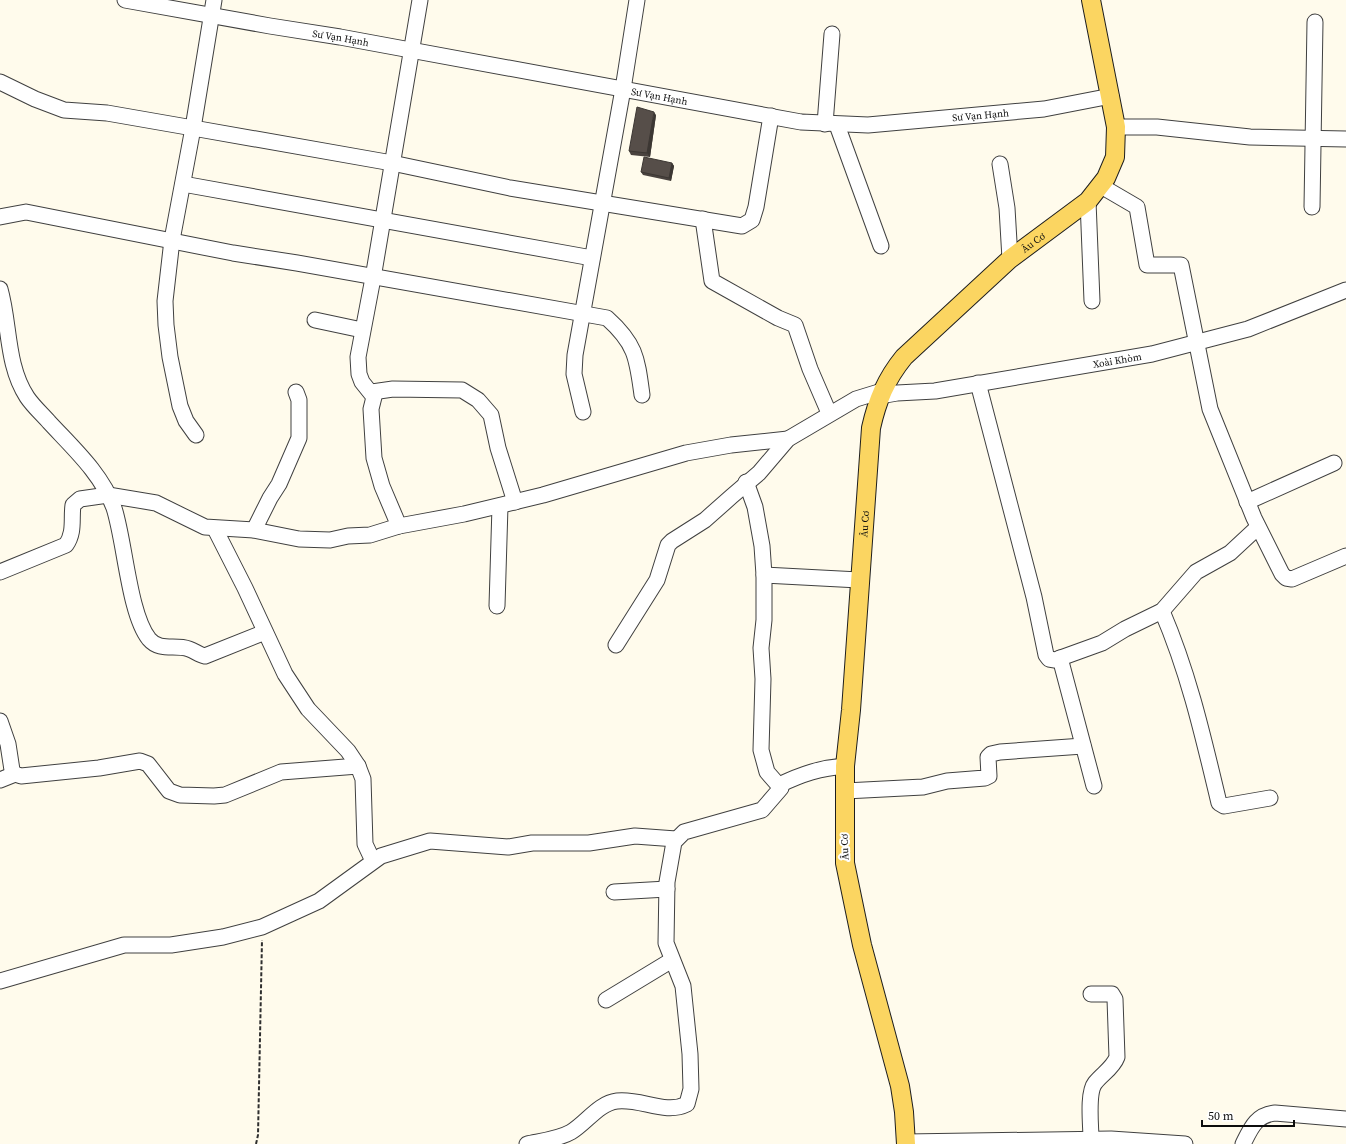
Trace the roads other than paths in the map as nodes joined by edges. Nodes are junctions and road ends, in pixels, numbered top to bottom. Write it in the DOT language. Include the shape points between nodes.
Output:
graph roads {
  1 [pos="125,0"];
  2 [pos="214,0"];
  3 [pos="420,0"];
  4 [pos="637,0"];
  5 [pos="1091,0"];
  6 [pos="211,16"];
  7 [pos="1315,22"];
  8 [pos="832,34"];
  9 [pos="411,51"];
  10 [pos="0,82"];
  11 [pos="623,89"];
  12 [pos="1111,96"];
  13 [pos="771,116"];
  14 [pos="831,125"];
  15 [pos="1116,127"];
  16 [pos="193,128"];
  17 [pos="1313,138"];
  18 [pos="1346,139"];
  19 [pos="392,163"];
  20 [pos="1000,164"];
  21 [pos="183,184"];
  22 [pos="1101,186"];
  23 [pos="1088,201"];
  24 [pos="601,203"];
  25 [pos="1312,207"];
  26 [pos="0,218"];
  27 [pos="703,219"];
  28 [pos="382,221"];
  29 [pos="172,240"];
  30 [pos="881,246"];
  31 [pos="592,258"];
  32 [pos="1010,260"];
  33 [pos="373,278"];
  34 [pos="0,289"];
  35 [pos="1346,290"];
  36 [pos="1092,301"];
  37 [pos="582,315"];
  38 [pos="315,320"];
  39 [pos="362,330"];
  40 [pos="1196,343"];
  41 [pos="978,383"];
  42 [pos="296,392"];
  43 [pos="372,392"];
  44 [pos="881,393"];
  45 [pos="642,394"];
  46 [pos="583,412"];
  47 [pos="828,414"];
  48 [pos="196,435"];
  49 [pos="788,439"];
  50 [pos="1334,463"];
  51 [pos="746,482"];
  52 [pos="108,494"];
  53 [pos="515,502"];
  54 [pos="1246,502"];
  55 [pos="500,506"];
  56 [pos="399,526"];
  57 [pos="1258,527"];
  58 [pos="215,529"];
  59 [pos="254,530"];
  60 [pos="1346,556"];
  61 [pos="0,572"];
  62 [pos="764,575"];
  63 [pos="859,580"];
  64 [pos="497,606"];
  65 [pos="1162,611"];
  66 [pos="265,632"];
  67 [pos="616,645"];
  68 [pos="1060,658"];
  69 [pos="0,721"];
  70 [pos="1083,746"];
  71 [pos="358,766"];
  72 [pos="845,766"];
  73 [pos="15,774"];
  74 [pos="0,780"];
  75 [pos="779,785"];
  76 [pos="1094,786"];
  77 [pos="845,791"];
  78 [pos="1270,798"];
  79 [pos="676,839"];
  80 [pos="373,861"];
  81 [pos="667,889"];
  82 [pos="614,892"];
  83 [pos="672,960"];
  84 [pos="0,981"];
  85 [pos="1091,994"];
  86 [pos="606,1000"];
  87 [pos="1346,1119"];
  88 [pos="1091,1139"];
  89 [pos="906,1143"];
  90 [pos="527,1144"];
  91 [pos="1185,1144"];
  92 [pos="1243,1144"];
  1 -- 6 [label="street, Sư Vạn Hạnh"];
  2 -- 6 [label="street"];
  3 -- 9 [label="street"];
  4 -- 11 [label="street"];
  5 -- 12 [label="main road, Âu Cơ"];
  6 -- 9 [label="street, Sư Vạn Hạnh"];
  6 -- 16 [label="street"];
  7 -- 17 [label="street"];
  8 -- 14 [label="street"];
  9 -- 11 [label="street, Sư Vạn Hạnh"];
  9 -- 19 [label="street"];
  10 -- 16 [label="street" via="64,110 107,113"];
  11 -- 13 [label="street, Sư Vạn Hạnh"];
  11 -- 24 [label="street"];
  12 -- 14 [label="street, Sư Vạn Hạnh" via="1044,109 868,125"];
  12 -- 15 [label="main road, Âu Cơ"];
  13 -- 14 [label="street, Sư Vạn Hạnh"];
  13 -- 27 [label="street" via="752,220 742,226"];
  14 -- 30 [label="street"];
  15 -- 17 [label="street" via="1157,127 1250,137"];
  15 -- 22 [label="main road, Âu Cơ" via="1115,157"];
  16 -- 19 [label="street"];
  16 -- 21 [label="street"];
  17 -- 18 [label="street"];
  17 -- 25 [label="street"];
  19 -- 24 [label="street" via="510,188"];
  19 -- 28 [label="street"];
  20 -- 32 [label="street" via="1007,208"];
  21 -- 28 [label="street"];
  21 -- 29 [label="street"];
  22 -- 23 [label="main road, Âu Cơ"];
  22 -- 40 [label="street" via="1137,207 1147,266 1181,265"];
  23 -- 32 [label="main road, Âu Cơ"];
  23 -- 36 [label="street"];
  24 -- 27 [label="street"];
  24 -- 31 [label="street"];
  26 -- 29 [label="street" via="26,212"];
  27 -- 47 [label="street" via="712,281 795,325"];
  28 -- 31 [label="street"];
  28 -- 33 [label="street"];
  29 -- 33 [label="street"];
  29 -- 48 [label="street" via="165,301 166,325 180,406"];
  31 -- 37 [label="street"];
  32 -- 44 [label="main road, Âu Cơ" via="904,357"];
  33 -- 37 [label="street"];
  33 -- 39 [label="street"];
  34 -- 52 [label="street" via="11,350 21,387 32,403 82,456"];
  35 -- 40 [label="street, Xoài Khòm" via="1248,329"];
  37 -- 45 [label="street" via="606,318 627,338 637,361"];
  37 -- 46 [label="street" via="574,374"];
  38 -- 39 [label="street"];
  39 -- 43 [label="street" via="358,370 362,382"];
  40 -- 41 [label="street, Xoài Khòm" via="1146,355"];
  40 -- 54 [label="street" via="1210,409"];
  41 -- 44 [label="street, Xoài Khòm" via="928,392"];
  41 -- 68 [label="street" via="1034,597 1046,655 1052,660"];
  42 -- 59 [label="street" via="299,400 299,438 279,484"];
  43 -- 53 [label="street" via="393,389 462,390 478,400 491,415 498,448"];
  43 -- 56 [label="street" via="374,458 382,486"];
  44 -- 47 [label="street, Xoài Khòm" via="856,399"];
  44 -- 63 [label="main road, Âu Cơ" via="871,428"];
  47 -- 49 [label="street, Xoài Khòm"];
  49 -- 51 [label="street" via="768,463"];
  49 -- 53 [label="street" via="686,453"];
  50 -- 54 [label="street"];
  51 -- 62 [label="street" via="755,508"];
  51 -- 67 [label="street" via="705,520 668,545 657,580"];
  52 -- 58 [label="street" via="156,503 193,522"];
  52 -- 61 [label="street" via="85,497 74,503 71,536 66,545"];
  52 -- 66 [label="street" via="119,525 140,624 150,640 159,646 188,649 206,656"];
  53 -- 55 [label="street"];
  54 -- 57 [label="street"];
  55 -- 56 [label="street"];
  55 -- 64 [label="street"];
  56 -- 59 [label="street" via="370,535 326,541"];
  57 -- 60 [label="street" via="1286,578 1292,579"];
  57 -- 65 [label="street" via="1230,553 1196,572"];
  58 -- 59 [label="street"];
  58 -- 66 [label="street"];
  62 -- 63 [label="street"];
  62 -- 75 [label="street" via="761,750 767,772"];
  63 -- 72 [label="main road, Âu Cơ" via="852,710"];
  65 -- 68 [label="street" via="1102,643"];
  65 -- 78 [label="street" via="1188,678 1219,803 1224,806"];
  66 -- 71 [label="street" via="278,662 308,709"];
  68 -- 70 [label="street"];
  69 -- 73 [label="street"];
  70 -- 76 [label="street"];
  70 -- 77 [label="street" via="990,754 990,776 984,778 947,781 923,787"];
  71 -- 73 [label="street" via="281,772 225,795 214,796 168,791 148,764 140,761 36,775"];
  71 -- 80 [label="street" via="363,779 366,844"];
  72 -- 75 [label="street" via="824,767"];
  72 -- 77 [label="main road, Âu Cơ"];
  73 -- 74 [label="street"];
  75 -- 79 [label="street" via="780,790 762,810 684,832"];
  77 -- 89 [label="main road, Âu Cơ" via="846,877 900,1086"];
  79 -- 80 [label="street" via="635,836 589,843 532,843 508,847 430,841 393,851"];
  79 -- 81 [label="street" via="671,854"];
  80 -- 84 [label="street" via="319,901 262,927 223,937 171,945 124,945"];
  81 -- 82 [label="street"];
  81 -- 83 [label="street" via="666,943"];
  83 -- 86 [label="street"];
  83 -- 90 [label="street" via="683,986 689,1042 691,1089 687,1104 674,1109 635,1102 614,1102 571,1132"];
  85 -- 88 [label="street" via="1112,994 1115,999 1117,1057 1115,1064 1093,1085 1090,1094"];
  87 -- 92 [label="street" via="1266,1114 1259,1118"];
  88 -- 89 [label="street"];
  88 -- 91 [label="street"];
}
